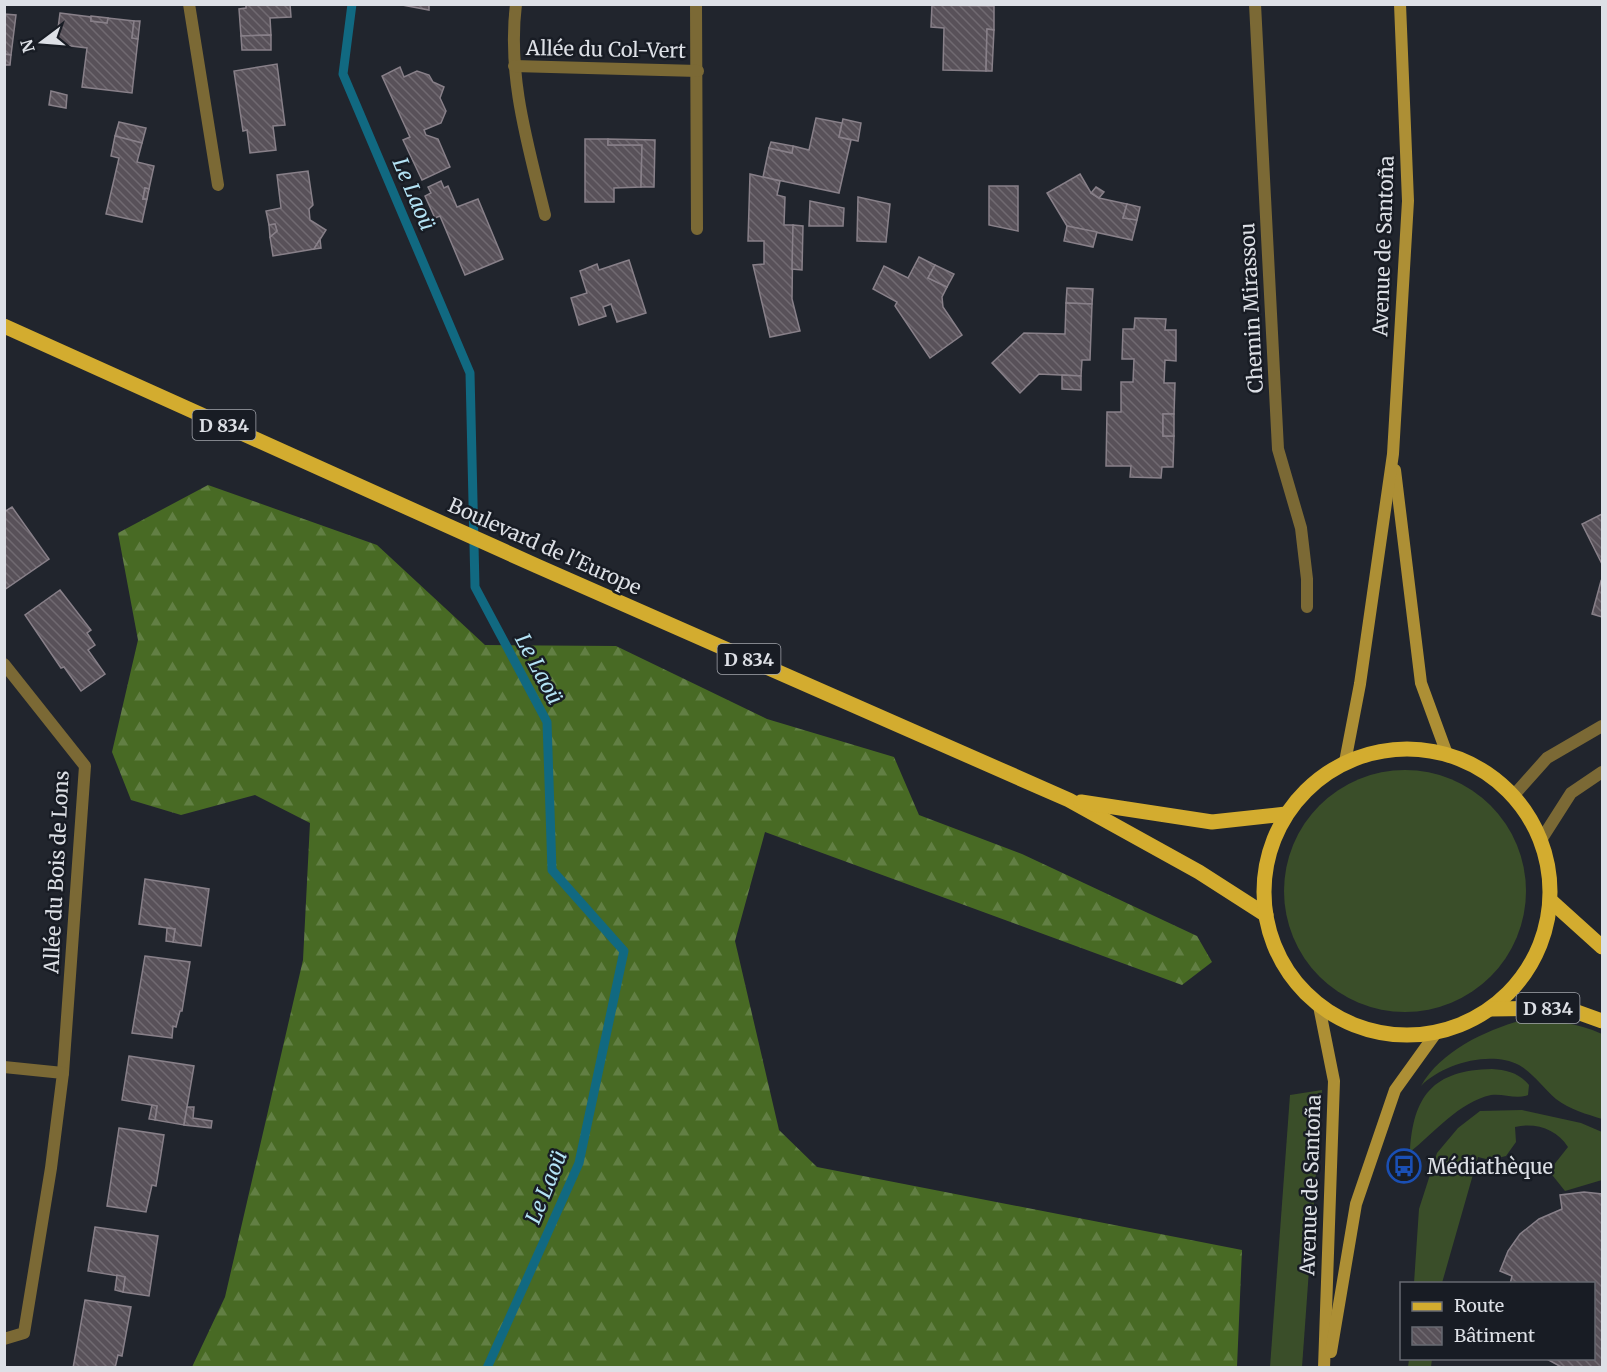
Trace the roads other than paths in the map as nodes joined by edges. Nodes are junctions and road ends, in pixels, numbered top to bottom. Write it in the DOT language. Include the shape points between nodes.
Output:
graph roads {
  1 [pos="189,4"];
  2 [pos="516,4"];
  3 [pos="696,4"];
  4 [pos="1255,4"];
  5 [pos="1400,4"];
  6 [pos="514,66"];
  7 [pos="698,71"];
  8 [pos="218,185"];
  9 [pos="545,214"];
  10 [pos="698,229"];
  11 [pos="4,326"];
  12 [pos="1393,454"];
  13 [pos="1307,607"];
  14 [pos="4,664"];
  15 [pos="1602,726"];
  16 [pos="1447,754"];
  17 [pos="1345,762"];
  18 [pos="1602,772"];
  19 [pos="1514,795"];
  20 [pos="1069,800"];
  21 [pos="1286,814"];
  22 [pos="1541,840"];
  23 [pos="1551,901"];
  24 [pos="1266,915"];
  25 [pos="1602,947"];
  26 [pos="1319,1006"];
  27 [pos="1491,1009"];
  28 [pos="1602,1021"];
  29 [pos="1436,1033"];
  30 [pos="4,1067"];
  31 [pos="63,1072"];
  32 [pos="4,1339"];
  33 [pos="1326,1368"];
  1 -- 8 [label="street"];
  2 -- 6 [label="street, Allée du Col-Vert"];
  3 -- 7 [label="street"];
  4 -- 13 [label="street, Chemin Mirassou" via="1278,449 1301,528"];
  5 -- 12 [label="main road, Avenue de Santoña" via="1408,201"];
  6 -- 7 [label="street, Allée du Col-Vert"];
  6 -- 9 [label="street, Allée du Col-Vert" via="518,108"];
  7 -- 10 [label="street"];
  11 -- 20 [label="main road, Boulevard de l'Europe / D 834"];
  12 -- 16 [label="main road, Avenue de Santoña" via="1421,683"];
  12 -- 17 [label="main road, Avenue de Santoña"];
  14 -- 31 [label="street, Allée du Bois de Lons" via="85,766"];
  15 -- 19 [label="street" via="1547,758"];
  16 -- 17 [label="main road" via="1395,748"];
  16 -- 19 [label="main road" via="1472,763"];
  17 -- 21 [label="main road" via="1316,781"];
  18 -- 22 [label="street" via="1571,794"];
  19 -- 22 [label="main road"];
  20 -- 21 [label="main road, Boulevard de l'Europe / D 834" via="1212,822"];
  20 -- 24 [label="main road, Boulevard de l'Europe / D 834" via="1199,872"];
  21 -- 24 [label="main road" via="1267,862"];
  22 -- 23 [label="main road" via="1549,870"];
  23 -- 25 [label="main road"];
  23 -- 27 [label="main road" via="1545,933 1533,962 1515,988"];
  24 -- 26 [label="main road" via="1284,965"];
  26 -- 29 [label="main road" via="1355,1026 1395,1035"];
  26 -- 33 [label="main road, Avenue de Santoña" via="1334,1081"];
  27 -- 28 [label="main road, D 834" via="1566,1008"];
  27 -- 29 [label="main road" via="1465,1024"];
  29 -- 33 [label="main road, Avenue de Santoña" via="1395,1090 1356,1204"];
  30 -- 31 [label="street"];
  31 -- 32 [label="street, Allée du Bois de Lons" via="24,1334"];
}
